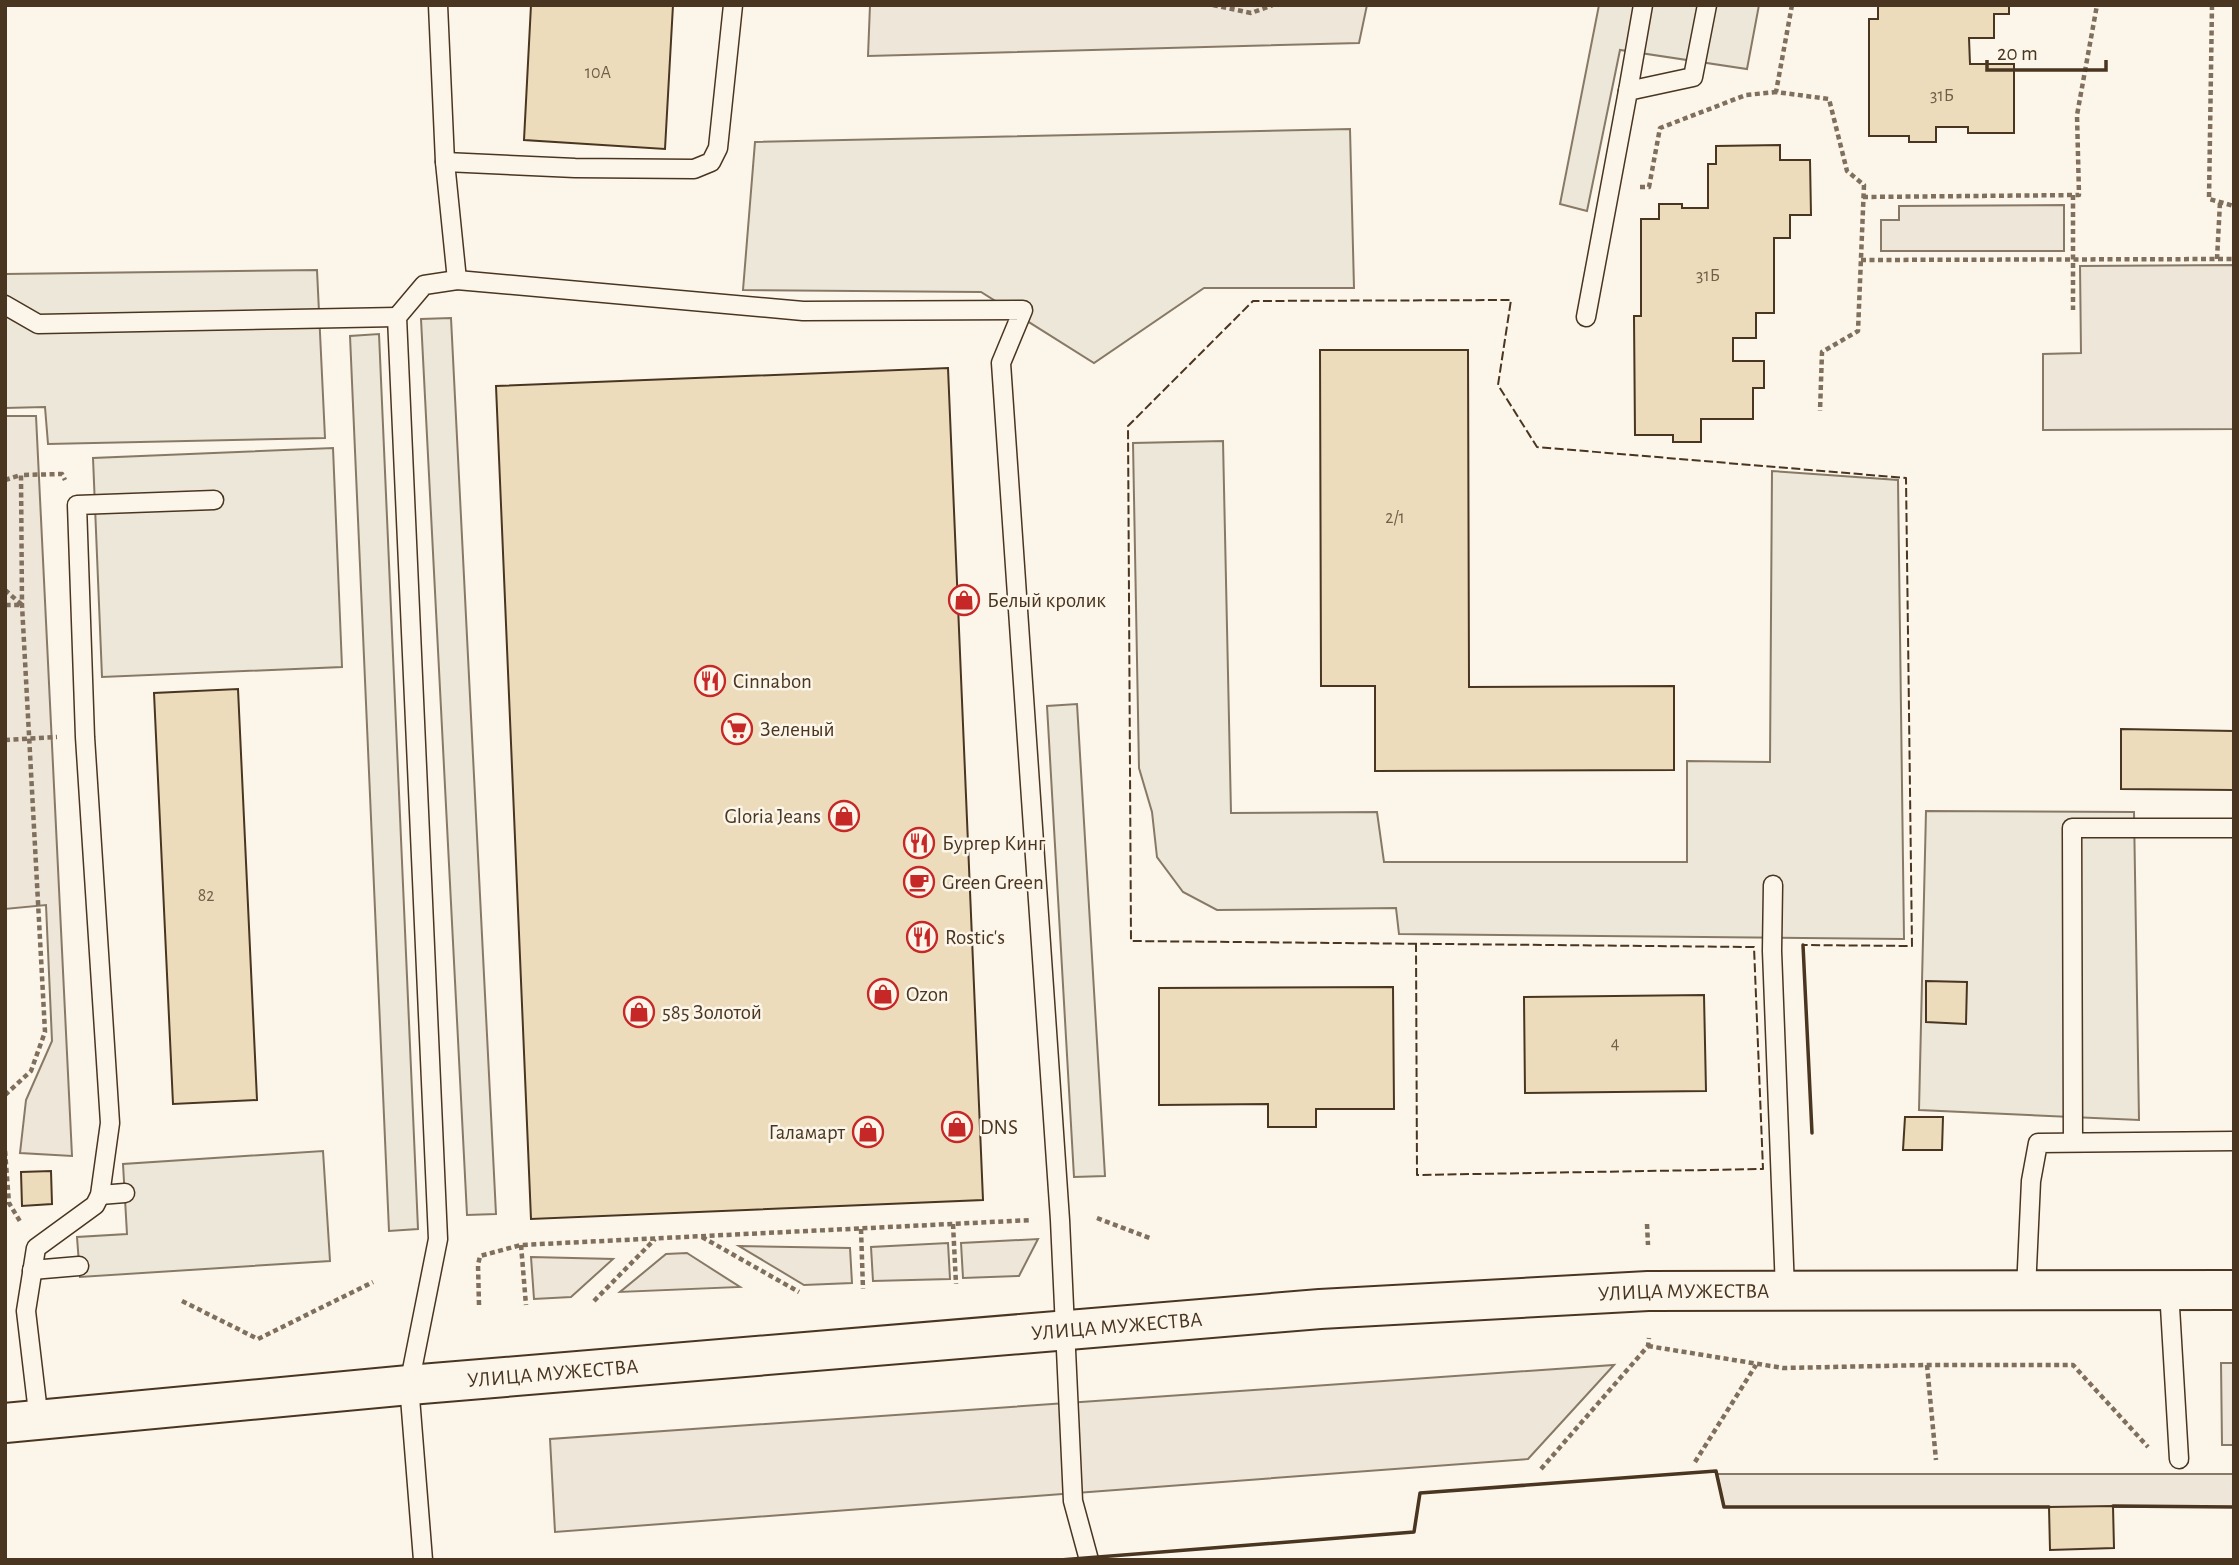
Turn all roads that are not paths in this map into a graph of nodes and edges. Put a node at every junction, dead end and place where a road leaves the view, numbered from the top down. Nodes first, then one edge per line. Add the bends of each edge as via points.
1 (438, 5) edge
2 (733, 5) edge
3 (1643, 5) edge
4 (1707, 5) edge
5 (1628, 91) junction
6 (445, 162) junction
7 (457, 280) junction
8 (5, 305) edge
9 (397, 317) junction
10 (1586, 317) dead end
11 (214, 500) dead end
12 (2234, 828) edge
13 (1773, 884) dead end
14 (2073, 1141) junction
15 (2234, 1141) edge
16 (125, 1193) dead end
17 (100, 1195) junction
18 (79, 1266) dead end
19 (32, 1270) junction
20 (1785, 1290) junction
21 (2026, 1290) junction
22 (2169, 1290) junction
23 (2234, 1290) edge
24 (1066, 1330) junction
25 (408, 1385) junction
26 (22, 1422) edge
27 (2179, 1459) dead end
28 (423, 1560) edge
29 (1089, 1560) edge

1 - 6 lane
2 - 6 lane via 718,148 711,162 694,169
3 - 5 lane
4 - 5 lane via 1693,77
5 - 10 lane
6 - 7 lane
7 - 9 lane via 424,285
7 - 24 lane via 803,311 1023,310 1000,363
8 - 9 lane via 38,324
9 - 25 lane via 438,1239
11 - 17 lane via 76,505 85,737 110,1123
12 - 14 lane via 2072,828
13 - 20 lane
14 - 15 lane
14 - 21 lane via 2038,1143 2031,1181
16 - 17 lane
17 - 19 lane via 95,1205 36,1248
18 - 19 lane
19 - 26 lane
20 - 21 main road, УЛИЦА МУЖЕСТВА
20 - 24 main road, УЛИЦА МУЖЕСТВА via 1648,1291 1361,1306
21 - 22 main road, УЛИЦА МУЖЕСТВА
22 - 23 main road, УЛИЦА МУЖЕСТВА
22 - 27 lane
24 - 25 main road, УЛИЦА МУЖЕСТВА
24 - 29 lane via 1073,1501
25 - 26 main road, УЛИЦА МУЖЕСТВА
25 - 28 lane

